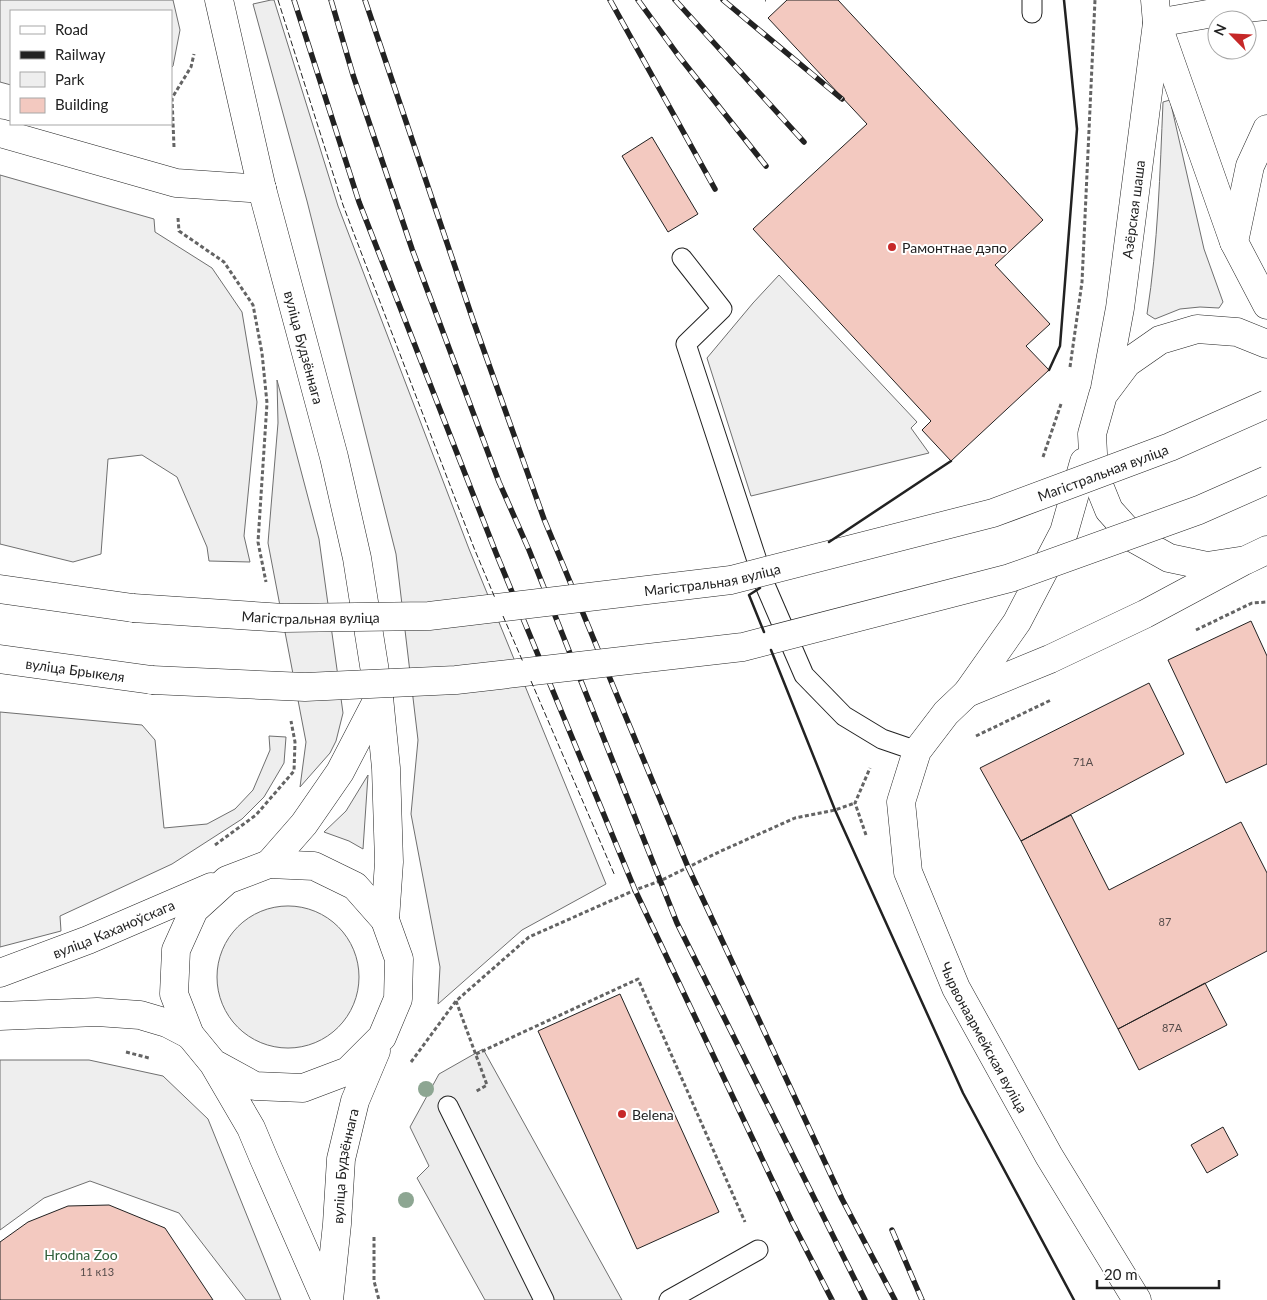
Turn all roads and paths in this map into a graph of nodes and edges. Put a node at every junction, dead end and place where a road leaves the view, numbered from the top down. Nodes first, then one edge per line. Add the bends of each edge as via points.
1 (219, 0) edge
2 (1267, 6) edge
3 (1156, 12) edge
4 (194, 49) dead end
5 (1267, 129) edge
6 (0, 133) edge
7 (176, 183) junction
8 (262, 189) junction
9 (1234, 242) junction
10 (682, 258) dead end
11 (1267, 305) edge
12 (1267, 344) edge
13 (1103, 394) junction
14 (1267, 404) edge
15 (1092, 434) junction
16 (1267, 480) edge
17 (1260, 554) edge
18 (0, 589) edge
19 (267, 590) dead end
20 (1267, 602) edge
21 (1190, 633) dead end
22 (0, 659) edge
23 (966, 693) junction
24 (379, 697) junction
25 (1056, 697) dead end
26 (290, 714) dead end
27 (968, 740) dead end
28 (917, 751) junction
29 (855, 803) dead end
30 (210, 849) dead end
31 (269, 864) junction
32 (226, 880) junction
33 (594, 908) dead end
34 (385, 920) junction
35 (0, 973) edge
36 (456, 1001) dead end
37 (0, 1016) edge
38 (190, 1035) junction
39 (382, 1037) junction
40 (118, 1050) dead end
41 (476, 1054) junction
42 (152, 1058) dead end
43 (213, 1063) junction
44 (448, 1106) joint
45 (758, 1250) joint
46 (327, 1300) edge
47 (544, 1300) edge
48 (669, 1300) edge
49 (1137, 1300) edge

1 - 8 main road, вуліца Будзённага
2 - 3 main road
3 - 9 main road
3 - 13 main road, Азёрская шаша via 1120,308
4 - 7 path via 191,67 172,98
5 - 9 main road via 1250,166
6 - 7 main road
7 - 8 main road
7 - 19 path via 179,232 224,262 253,305 267,403 258,542
8 - 24 main road, вуліца Будзённага via 345,503
9 - 11 main road
10 - 28 lane via 722,309 686,344 764,585 804,675 844,716 882,739
12 - 13 main road via 1237,332 1197,329 1160,340 1127,363
13 - 15 main road, Азёрская шаша
14 - 18 main road, Магістральная вуліца, bridge via 1170,447 993,514 731,580 430,616 284,618 133,608
15 - 17 main road via 1094,474 1109,510 1135,539 1168,558 1207,566
15 - 23 main road, Азёрская шаша via 1064,532 1017,622
16 - 22 main road, вуліца Брыкеля, bridge via 1199,510 1010,578 743,647 456,680 305,687 152,680
17 - 23 main road via 1050,659
20 - 21 path via 1252,603
23 - 28 main road, Чырвонаармейская вуліца
24 - 31 main road via 340,772 304,824
24 - 34 main road, вуліца Будзённага via 386,768 389,862
25 - 27 path
26 - 30 path via 295,742 294,771 256,815
28 - 49 main road, Чырвонаармейская вуліца via 901,802 908,872 956,988 1049,1156
29 - 33 path via 795,818
31 - 32 main road, вуліца Каханоўскага
31 - 34 main road via 314,866 355,886
32 - 35 main road, вуліца Каханоўскага via 88,940
32 - 38 main road via 194,910 176,950 174,994
34 - 39 main road, вуліца Будзённага via 399,959 398,999
36 - 41 path
37 - 38 main road via 97,1012 140,1014 168,1023
38 - 43 main road
39 - 43 main road via 348,1071 304,1088 255,1086
39 - 46 main road, вуліца Будзённага via 355,1101 341,1159
40 - 42 path
41 - 44 path via 487,1085
41 - 45 path via 638,979
43 - 46 main road, вуліца Будзённага via 251,1128
44 - 47 lane
45 - 48 lane

